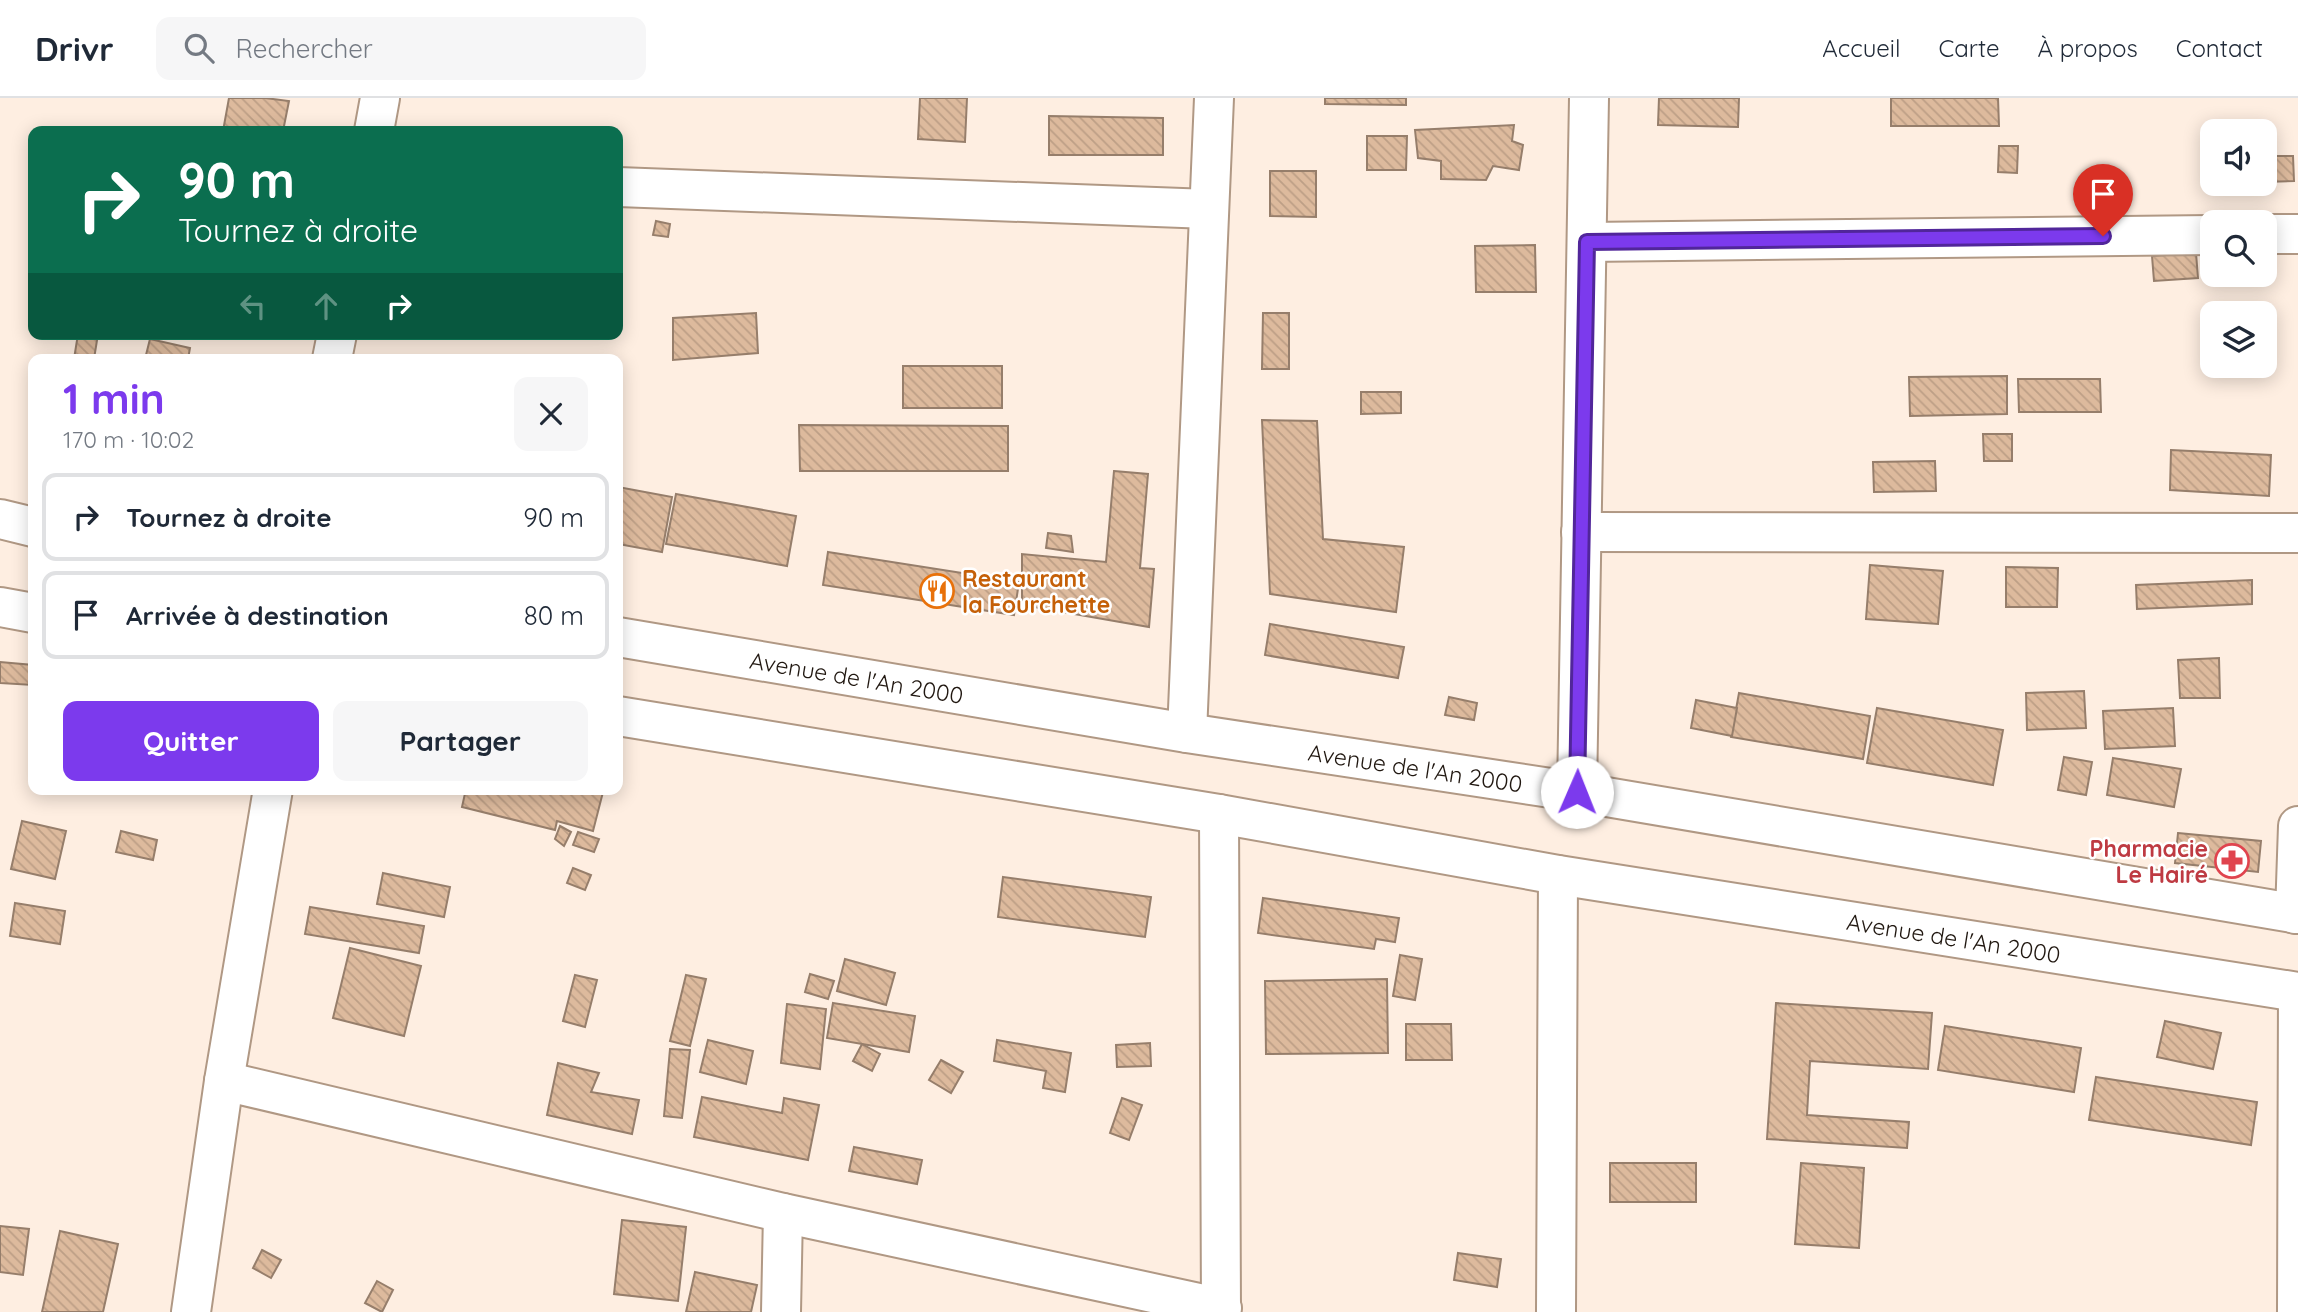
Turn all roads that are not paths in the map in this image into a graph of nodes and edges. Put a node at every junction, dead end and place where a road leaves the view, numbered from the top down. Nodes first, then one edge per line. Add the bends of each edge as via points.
1 (380, 98) edge
2 (1214, 98) edge
3 (1589, 98) edge
4 (375, 126) edge
5 (623, 187) edge
6 (1209, 209) junction
7 (2277, 234) edge
8 (2298, 234) edge
9 (2200, 235) edge
10 (1587, 242) junction
11 (0, 519) edge
12 (28, 526) edge
13 (1581, 532) junction
14 (2298, 533) edge
15 (0, 607) edge
16 (28, 612) edge
17 (623, 638) edge
18 (623, 717) edge
19 (1187, 733) junction
20 (1577, 792) junction
21 (272, 795) edge
22 (1219, 814) junction
23 (2298, 826) edge
24 (1558, 875) junction
25 (2296, 914) edge
26 (2298, 992) edge
27 (224, 1081) junction
28 (783, 1213) junction
29 (1222, 1310) edge
30 (196, 1311) edge
31 (781, 1312) edge
32 (1556, 1312) edge
33 (2297, 1312) edge

1 - 4 street
2 - 6 street
3 - 10 street
5 - 6 street
6 - 19 street
7 - 8 street
9 - 10 street
10 - 13 street
11 - 12 street
13 - 14 street
13 - 20 street
15 - 16 street
17 - 19 street, Avenue de l'An 2000
18 - 22 street, Avenue de l'An 2000
19 - 20 street, Avenue de l'An 2000
20 - 25 street, Avenue de l'An 2000
21 - 27 street
22 - 24 street, Avenue de l'An 2000
22 - 29 street
23 - 25 street
24 - 26 street, Avenue de l'An 2000
24 - 32 street
26 - 33 street
27 - 28 street
27 - 30 street
28 - 29 street
28 - 31 street

